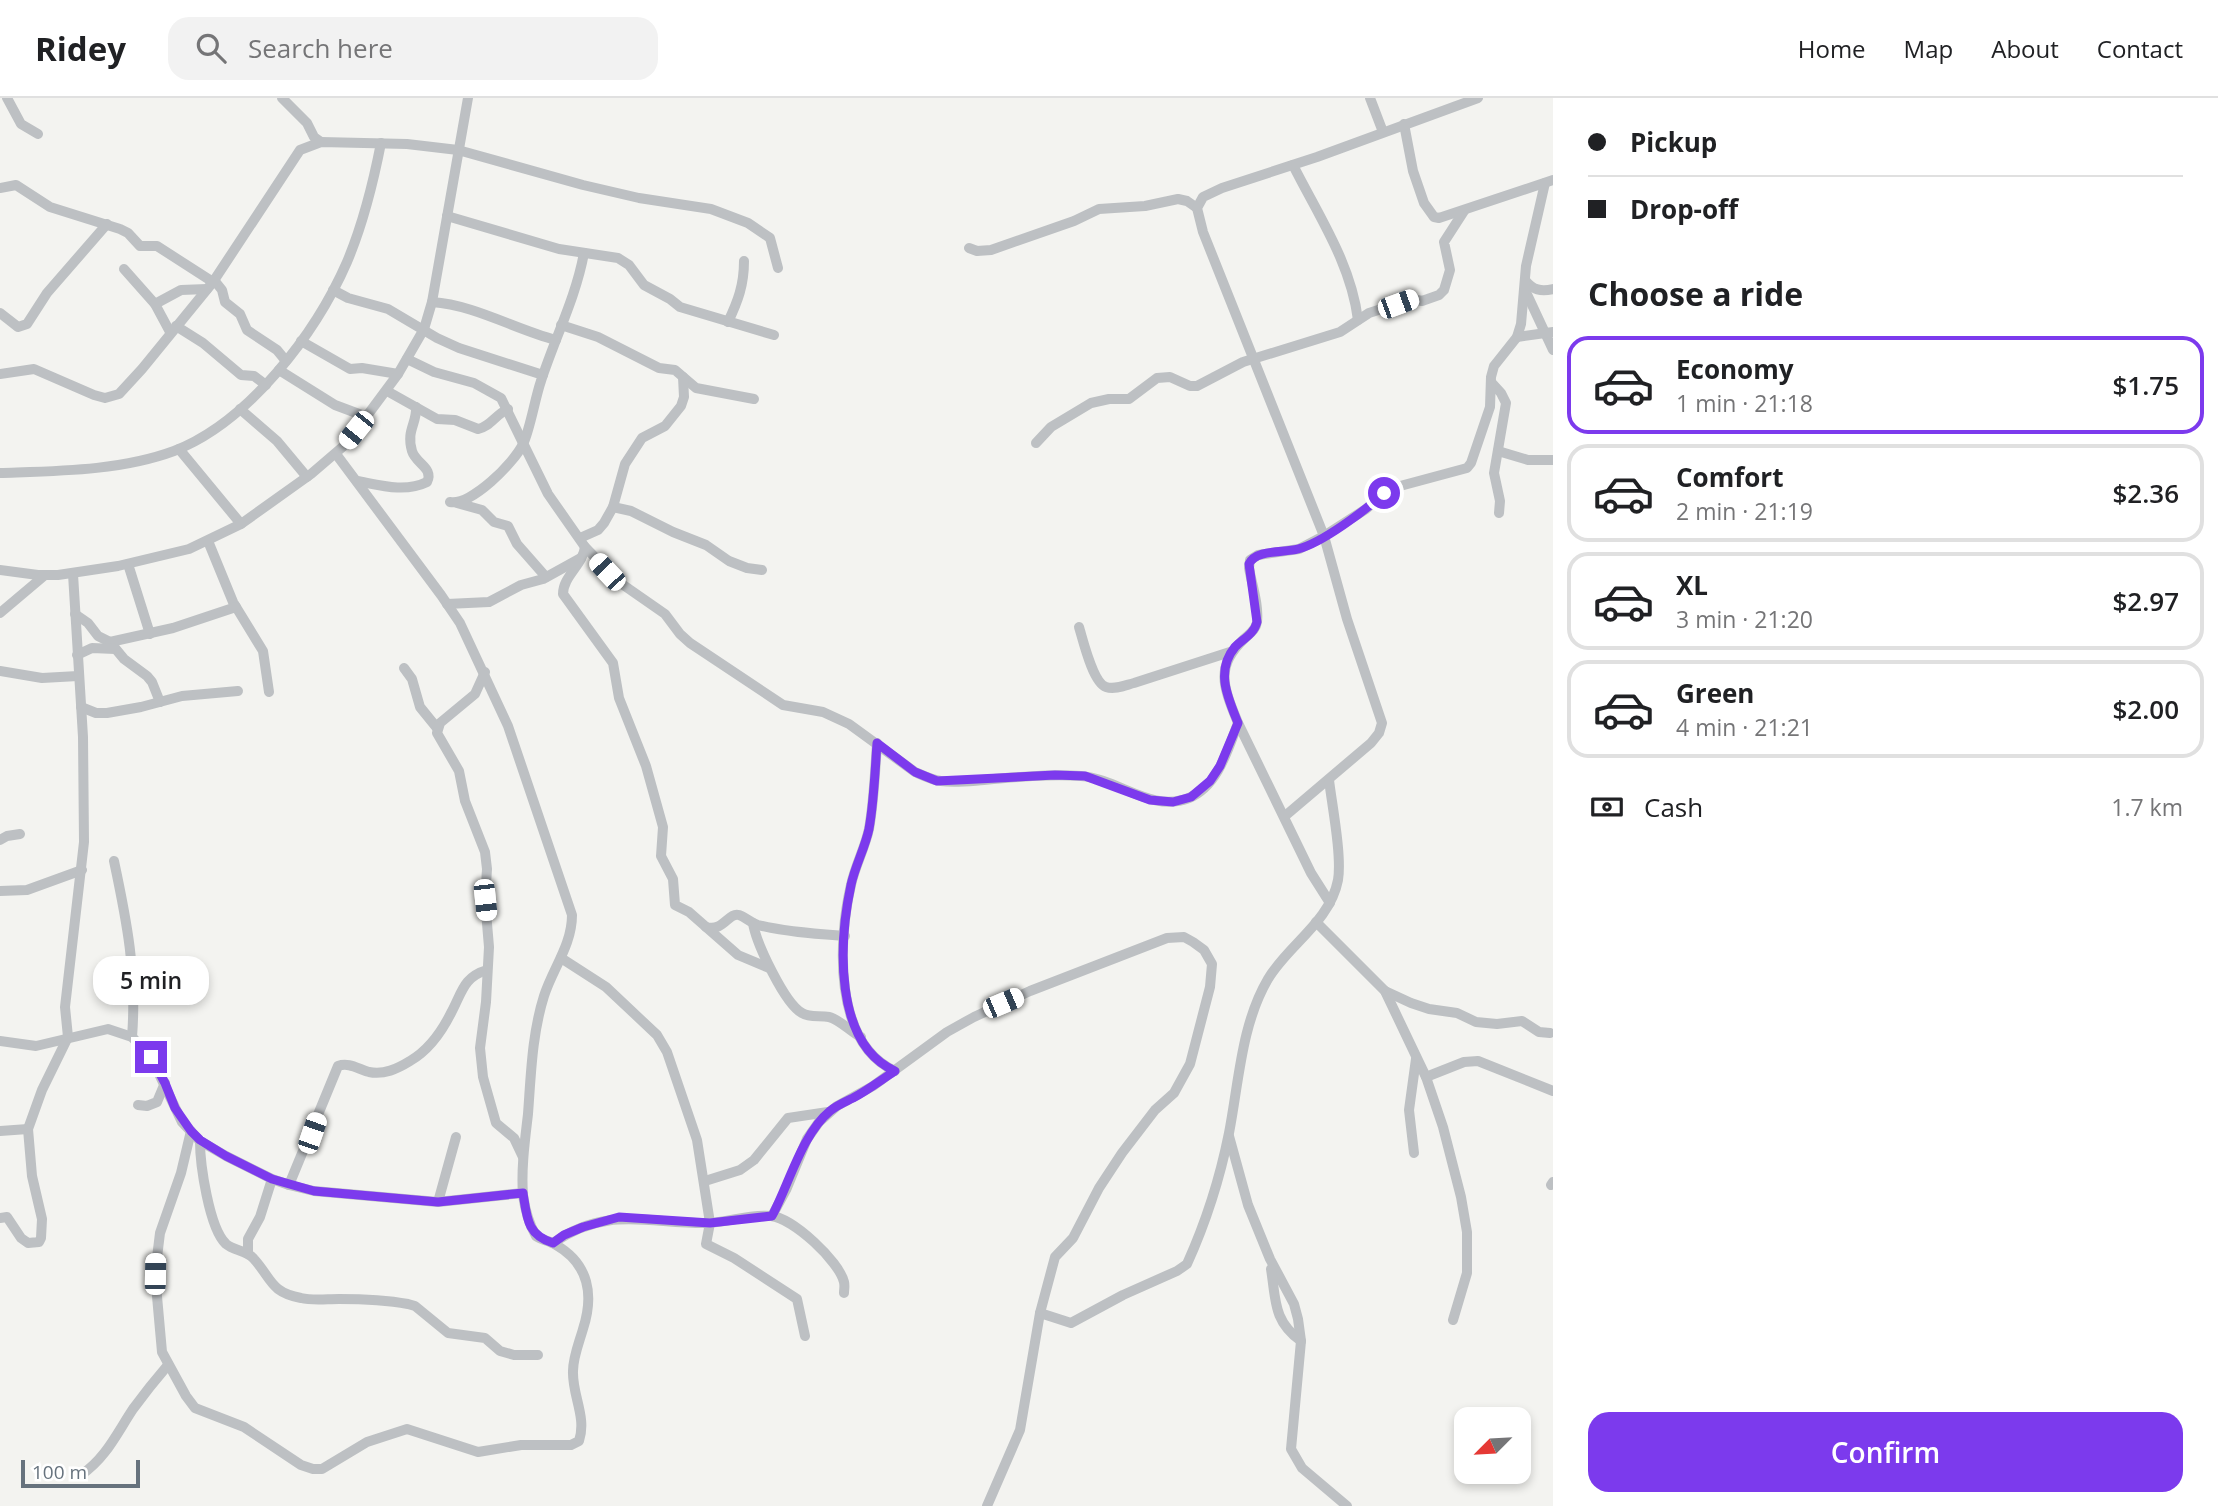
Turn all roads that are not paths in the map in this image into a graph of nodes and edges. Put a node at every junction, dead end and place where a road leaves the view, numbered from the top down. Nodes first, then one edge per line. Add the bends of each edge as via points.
1 (282, 98) edge
2 (468, 98) edge
3 (1370, 98) edge
4 (1478, 98) edge
5 (6, 105) edge
6 (1404, 124) junction
7 (1383, 132) junction
8 (38, 134) dead end
9 (321, 142) junction
10 (381, 144) junction
11 (458, 150) junction
12 (1293, 165) junction
13 (1549, 181) edge
14 (0, 188) edge
15 (1197, 208) junction
16 (1464, 211) junction
17 (447, 216) junction
18 (107, 224) junction
19 (970, 248) dead end
20 (584, 253) junction
21 (744, 261) dead end
22 (778, 268) dead end
23 (124, 269) dead end
24 (211, 284) junction
25 (1524, 284) junction
26 (1553, 289) edge
27 (333, 290) junction
28 (432, 302) junction
29 (155, 304) junction
30 (0, 313) edge
31 (1359, 320) junction
32 (728, 322) junction
33 (561, 325) junction
34 (173, 329) junction
35 (424, 329) junction
36 (1549, 333) edge
37 (774, 335) dead end
38 (1517, 337) junction
39 (556, 340) junction
40 (301, 341) junction
41 (1553, 350) edge
42 (407, 359) junction
43 (1252, 360) junction
44 (282, 365) junction
45 (0, 374) edge
46 (398, 374) junction
47 (543, 375) junction
48 (683, 377) junction
49 (1491, 382) junction
50 (266, 385) junction
51 (387, 391) junction
52 (754, 399) dead end
53 (416, 407) junction
54 (240, 409) junction
55 (508, 409) junction
56 (367, 417) junction
57 (1036, 443) dead end
58 (523, 444) junction
59 (178, 449) junction
60 (1498, 450) junction
61 (336, 454) junction
62 (1553, 460) edge
63 (0, 473) edge
64 (307, 477) junction
65 (357, 481) junction
66 (613, 507) junction
67 (1499, 513) dead end
68 (241, 524) junction
69 (1324, 536) junction
70 (208, 541) junction
71 (583, 547) junction
72 (128, 564) junction
73 (0, 570) edge
74 (762, 570) dead end
75 (73, 574) junction
76 (45, 575) junction
77 (544, 578) junction
78 (563, 587) junction
79 (447, 604) junction
80 (236, 607) junction
81 (0, 613) edge
82 (75, 614) junction
83 (1079, 627) dead end
84 (150, 634) junction
85 (113, 646) junction
86 (1233, 651) junction
87 (77, 655) junction
88 (404, 668) dead end
89 (0, 671) edge
90 (485, 672) junction
91 (78, 676) junction
92 (238, 691) dead end
93 (269, 692) dead end
94 (160, 702) junction
95 (81, 707) junction
96 (1238, 723) junction
97 (437, 728) junction
98 (877, 743) junction
99 (1329, 779) junction
100 (1285, 816) junction
101 (20, 834) dead end
102 (0, 840) edge
103 (114, 861) dead end
104 (82, 870) junction
105 (0, 891) edge
106 (1330, 903) junction
107 (1316, 922) junction
108 (753, 923) junction
109 (706, 927) junction
110 (845, 936) junction
111 (561, 958) junction
112 (769, 968) junction
113 (487, 970) junction
114 (1385, 991) junction
115 (1550, 1033) dead end
116 (68, 1037) junction
117 (132, 1037) junction
118 (861, 1037) junction
119 (0, 1041) edge
120 (1416, 1056) junction
121 (895, 1071) junction
122 (1426, 1077) junction
123 (165, 1083) junction
124 (1553, 1091) edge
125 (138, 1105) dead end
126 (828, 1112) junction
127 (28, 1129) junction
128 (0, 1131) edge
129 (191, 1131) junction
130 (1229, 1134) junction
131 (456, 1137) dead end
132 (200, 1140) junction
133 (1414, 1153) dead end
134 (524, 1158) junction
135 (272, 1179) junction
136 (705, 1181) junction
137 (289, 1185) junction
138 (523, 1193) junction
139 (438, 1202) junction
140 (772, 1216) junction
141 (0, 1218) edge
142 (710, 1223) junction
143 (553, 1243) junction
144 (248, 1254) junction
145 (1270, 1259) junction
146 (844, 1293) dead end
147 (1040, 1313) junction
148 (1453, 1320) dead end
149 (805, 1336) dead end
150 (1301, 1341) junction
151 (538, 1355) dead end
152 (168, 1365) junction
153 (81, 1475) dead end
154 (986, 1506) edge
155 (1348, 1506) edge

1 - 9 street
2 - 11 street
3 - 7 street
4 - 6 street
5 - 8 street via 21,124
6 - 7 street
6 - 16 street via 1413,171 1430,215 1439,218
7 - 12 street
9 - 10 street
9 - 24 street via 300,150
10 - 11 street
10 - 27 street via 360,229
11 - 17 street
11 - 22 street via 583,185 711,209 763,233 773,243
12 - 15 street via 1210,193
12 - 31 street via 1338,251
13 - 16 street
13 - 25 street
14 - 18 street via 16,185 50,207
15 - 19 street via 1178,199 1099,209 991,250
15 - 43 street
16 - 31 street via 1444,242 1450,270 1444,290 1427,300 1412,299
17 - 20 street
17 - 28 street
18 - 24 street via 128,233 140,246 154,245 171,254
18 - 30 street via 47,293 27,324 18,327
20 - 32 street via 618,258 643,285 680,307
20 - 33 street
21 - 32 street via 744,281
23 - 29 street
24 - 29 street via 181,290
24 - 34 street
24 - 44 street via 222,290 225,302 240,314 247,330 276,350
25 - 26 street via 1540,291
25 - 36 street
25 - 38 street
27 - 35 street via 388,309
27 - 40 street
28 - 35 street
28 - 39 street via 471,309
29 - 34 street
31 - 43 street via 1340,332
32 - 37 street
33 - 39 street
33 - 48 street via 598,337 659,368 671,368
34 - 45 street via 124,389 112,397 81,391 34,369
34 - 50 street via 203,343 241,375 254,376
35 - 42 street
35 - 47 street via 459,348
36 - 38 street
36 - 41 street
38 - 49 street via 1494,366
39 - 47 street
40 - 44 street
40 - 46 street via 350,369
42 - 46 street
42 - 55 street via 474,383 501,398
43 - 57 street via 1197,386 1164,376 1129,398 1091,403
43 - 69 street
44 - 50 street
44 - 56 street via 335,405
46 - 51 street
47 - 58 street
48 - 52 street via 696,388
48 - 66 street via 681,405 666,426 642,439 625,464
49 - 60 street via 1506,403
49 - 69 street via 1488,416 1466,468 1389,489
50 - 54 street
51 - 53 street
51 - 56 street
53 - 55 street via 438,419 455,419 478,429
53 - 65 street via 411,444 415,458 428,471 427,482 396,487
54 - 59 street
54 - 64 street via 277,441
55 - 58 street
56 - 61 street
58 - 71 street via 556,508
58 - 77 street via 487,486 454,503 482,510 494,522 508,526
59 - 63 street via 99,467
59 - 68 street
60 - 62 street via 1531,460
60 - 67 street via 1494,473
61 - 64 street
61 - 65 street
64 - 68 street
65 - 79 street
66 - 71 street
66 - 74 street via 631,510 706,545 729,561
68 - 70 street
69 - 86 street via 1300,549 1250,560 1257,622
69 - 99 street via 1382,723 1371,743
70 - 72 street
70 - 80 street
71 - 77 street
71 - 78 street
71 - 98 street via 619,582 665,614 690,643 739,677 783,705 832,715
72 - 75 street
72 - 84 street
73 - 76 street
75 - 76 street
75 - 82 street
76 - 81 street
77 - 78 street
77 - 79 street via 489,602
78 - 109 street via 565,599 613,663 620,698 663,827 661,856 673,878 675,905
79 - 90 street
80 - 84 street
80 - 93 street via 263,651
82 - 85 street
82 - 87 street
83 - 86 street via 1091,665 1105,687 1134,683
84 - 85 street
85 - 87 street
85 - 94 street via 147,676
86 - 96 street via 1224,680
87 - 91 street
88 - 97 street via 412,678 420,707
89 - 91 street via 42,678
90 - 97 street via 475,694
90 - 111 street via 518,751 568,902 572,927
91 - 95 street
92 - 94 street
94 - 95 street via 107,713
95 - 104 street
96 - 98 street via 1210,781 1191,797 1173,802 1150,800 1085,776 937,781 915,772
96 - 100 street
97 - 113 street via 456,762 485,852
98 - 110 street via 868,831 851,884
99 - 100 street
99 - 106 street via 1338,865
100 - 106 street
101 - 102 street
103 - 117 street via 134,979
104 - 105 street via 27,890
104 - 116 street via 65,1007
106 - 107 street
107 - 114 street
107 - 130 street via 1261,994 1246,1034
108 - 109 street via 735,914 720,928
108 - 110 street
108 - 112 street
109 - 112 street via 738,955
110 - 118 street via 843,985
111 - 134 street via 538,1022
111 - 136 street via 606,986 663,1043 694,1130
112 - 118 street via 799,1012 832,1017
113 - 134 street via 480,1048 483,1076 496,1123 514,1138
113 - 137 street via 463,985 437,1038 410,1061 386,1072 338,1066
114 - 115 street via 1476,1022 1522,1021
114 - 120 street
116 - 117 street via 108,1028
116 - 119 street via 36,1045
116 - 127 street
117 - 123 street via 151,1057
118 - 121 street via 872,1056
120 - 122 street
120 - 133 street via 1409,1110
121 - 126 street
121 - 147 street via 947,1032 1030,991 1167,938 1184,937 1204,950 1212,964 1210,987 1190,1065 1174,1093 1122,1153 1073,1238 1055,1257
122 - 124 street via 1478,1061
122 - 148 street via 1449,1146 1467,1232 1467,1273
123 - 125 street via 157,1102
123 - 129 street
126 - 136 street via 788,1118 754,1160 740,1170
126 - 140 street via 807,1139
127 - 128 street
127 - 141 street via 42,1219 39,1242 28,1243 7,1217
129 - 132 street
129 - 152 street via 155,1258 159,1337
130 - 145 street via 1242,1188
130 - 147 street via 1216,1193 1187,1264 1071,1323
131 - 139 street
132 - 135 street
132 - 144 street via 204,1186 219,1233 226,1244
134 - 138 street
135 - 137 street
135 - 144 street via 260,1217 249,1234
136 - 142 street
137 - 139 street
138 - 139 street
138 - 143 street via 532,1230
140 - 142 street
140 - 146 street via 783,1219 827,1255 844,1282
142 - 143 street via 619,1217 583,1227
142 - 149 street via 707,1245 797,1299
143 - 152 street via 581,1268 589,1297 573,1374 583,1431 571,1445 521,1445 478,1452 407,1429 367,1442 322,1469 313,1469 244,1427 195,1408
144 - 151 street via 270,1283 290,1295 408,1304 448,1333 485,1338 500,1352
145 - 150 street via 1294,1304
145 - 150 street via 1280,1321
147 - 154 street via 1020,1430
150 - 155 street via 1291,1449 1302,1468
152 - 153 street via 114,1442

